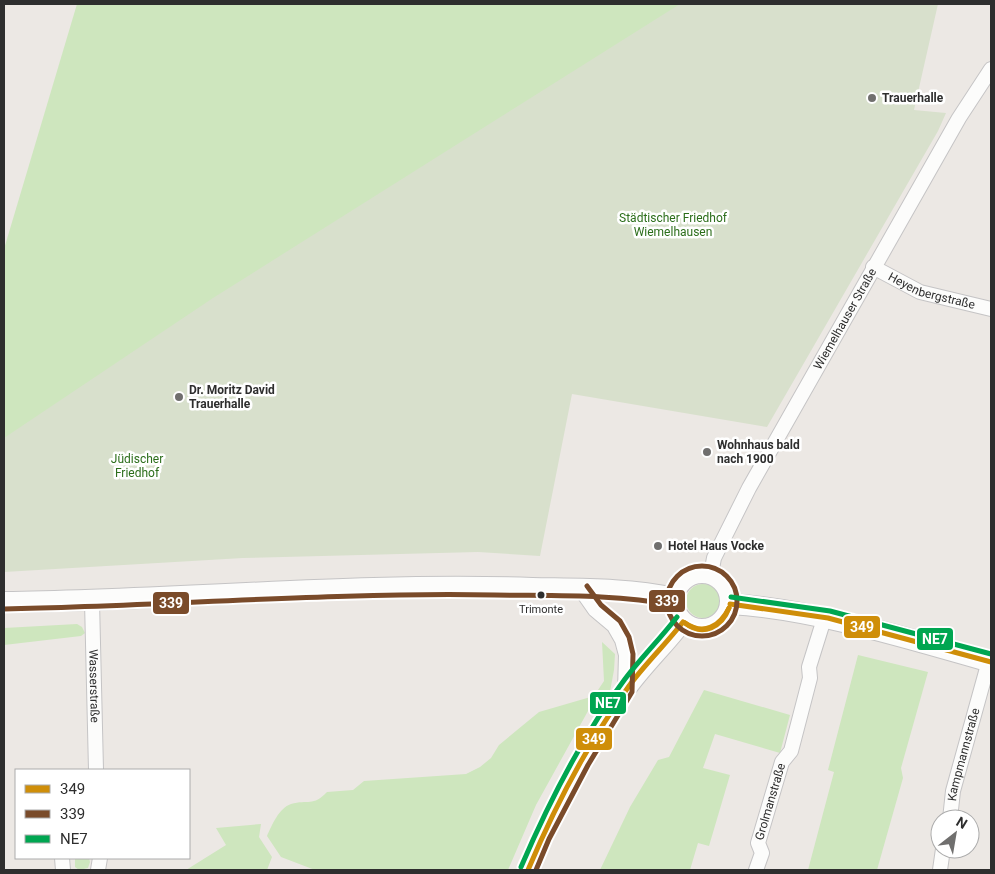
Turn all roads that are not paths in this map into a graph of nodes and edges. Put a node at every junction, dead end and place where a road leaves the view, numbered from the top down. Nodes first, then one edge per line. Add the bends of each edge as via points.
1 (991, 69) edge
2 (873, 267) junction
3 (991, 309) edge
4 (711, 574) junction
5 (580, 590) junction
6 (674, 598) junction
7 (92, 601) junction
8 (4, 602) edge
9 (730, 604) junction
10 (824, 619) junction
11 (683, 622) junction
12 (990, 661) edge
13 (625, 692) junction
14 (96, 769) edge
15 (951, 809) edge
16 (528, 870) edge
17 (756, 870) edge

1 - 2 street, Wiemelhauser Straße
2 - 3 street, Heyenbergstraße via 920,292
2 - 4 street, Wiemelhauser Straße via 729,525 714,558
4 - 6 main road via 692,575 677,588
4 - 9 main road via 726,586
5 - 6 main road via 648,592
5 - 7 main road via 422,587
5 - 13 street via 595,610 614,626 622,640 626,655
6 - 11 main road via 674,607
7 - 8 main road
7 - 14 street, Wasserstraße
9 - 10 main road
9 - 11 main road via 724,618 712,628 692,628
10 - 12 main road
10 - 17 street, Grolmanstraße via 809,666 810,678 791,751 782,762 758,843 762,853
11 - 13 street
12 - 15 street, Kampmannstraße via 953,791
13 - 16 street via 581,761

